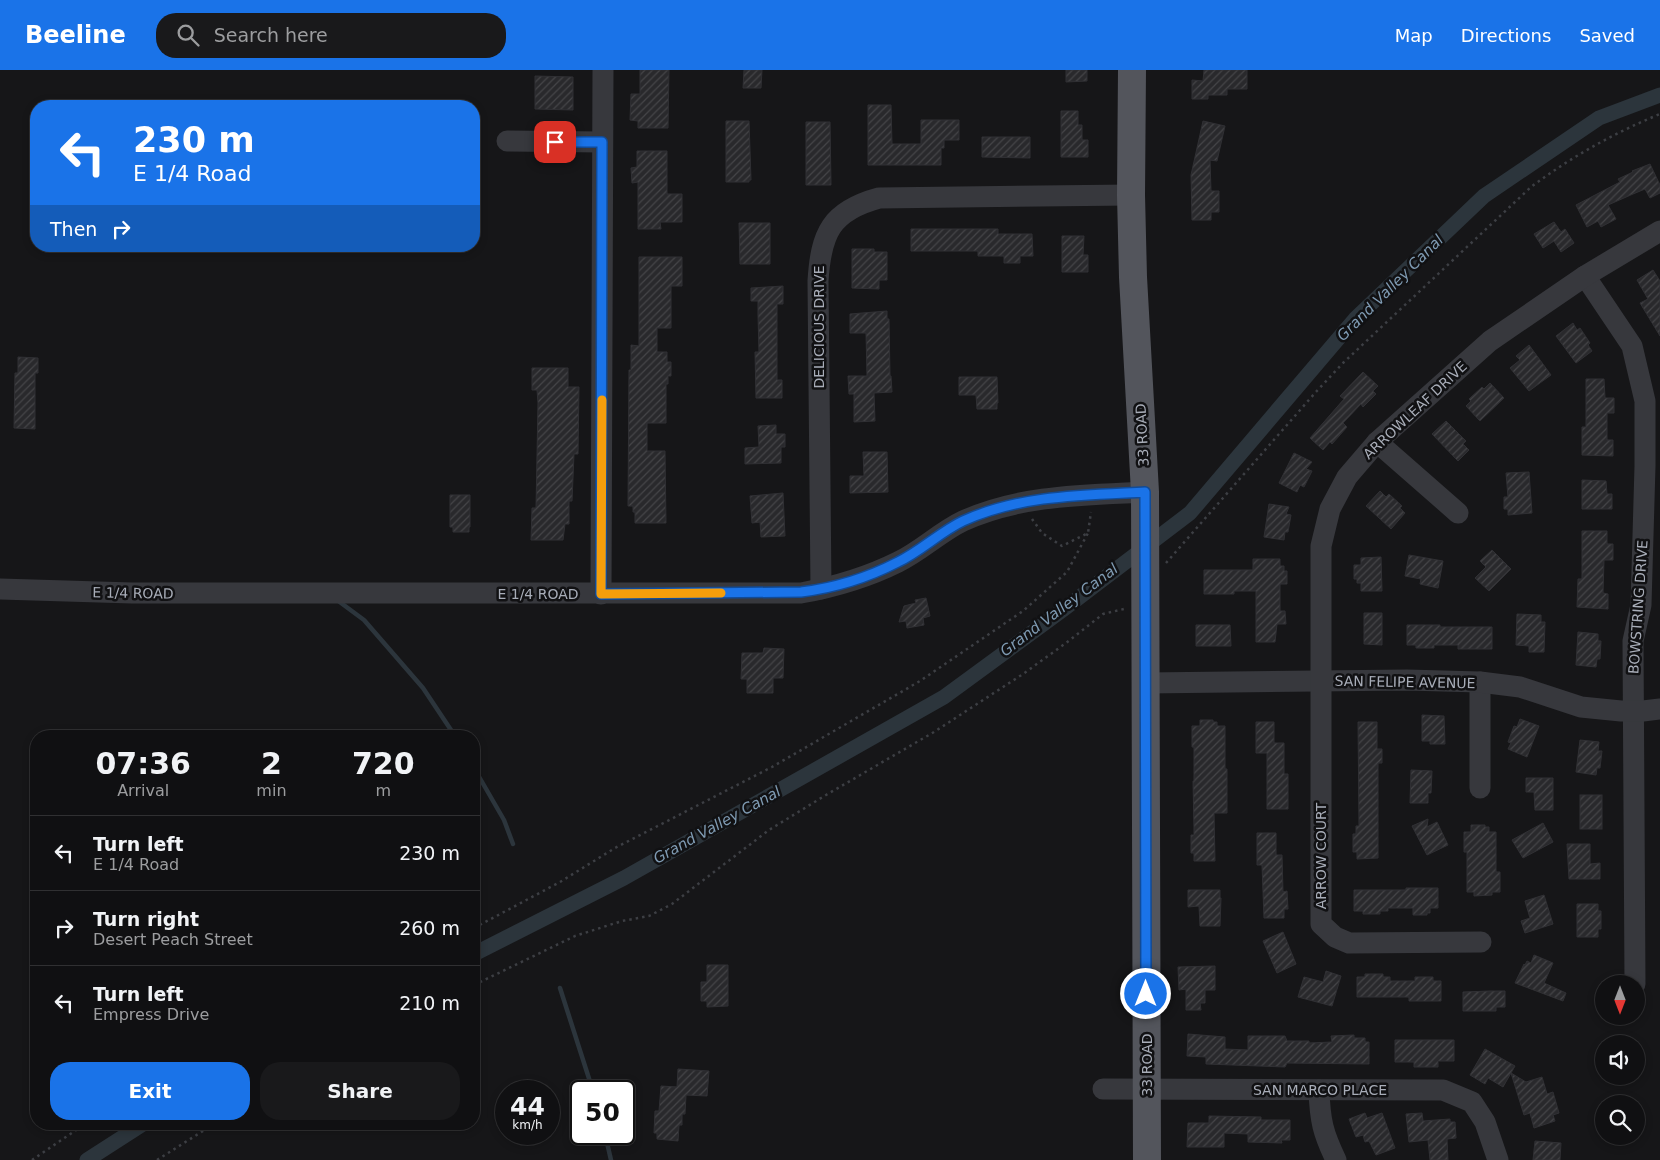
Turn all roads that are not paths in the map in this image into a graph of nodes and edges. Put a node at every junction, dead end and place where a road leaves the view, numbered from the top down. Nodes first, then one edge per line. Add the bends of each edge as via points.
1 (603, 70) edge
2 (1132, 70) edge
3 (507, 142) dead end
4 (602, 142) junction
5 (1131, 195) junction
6 (1660, 231) edge
7 (1585, 276) junction
8 (1377, 442) junction
9 (1145, 505) junction
10 (1458, 513) dead end
11 (0, 589) edge
12 (821, 589) junction
13 (601, 594) junction
14 (1321, 681) junction
15 (1480, 682) junction
16 (1146, 683) junction
17 (1660, 709) edge
18 (1633, 711) junction
19 (1480, 788) dead end
20 (1481, 942) dead end
21 (1635, 975) edge
22 (1102, 1089) dead end
23 (1146, 1090) junction
24 (1319, 1090) junction
25 (1147, 1160) edge
26 (1336, 1160) edge
27 (1498, 1160) edge

1 - 4 street
2 - 5 main road, 33 ROAD
3 - 4 street
4 - 13 street
5 - 9 main road, 33 ROAD
5 - 12 street, DELICIOUS DRIVE via 879,198 852,207 840,215 823,244 818,281
6 - 7 street, ARROWLEAF DRIVE
7 - 8 street, ARROWLEAF DRIVE via 1490,341
7 - 18 street, BOWSTRING DRIVE via 1632,346 1645,400 1641,605 1633,642
8 - 10 street
8 - 14 street, ARROWLEAF DRIVE via 1347,477 1330,509 1321,546
9 - 12 street, E 1/4 ROAD via 1094,495 1003,506 961,522 899,562
9 - 16 main road, 33 ROAD
11 - 13 street, E 1/4 ROAD via 132,593
12 - 13 street, E 1/4 ROAD via 801,592
14 - 15 street, SAN FELIPE AVENUE
14 - 16 street, SAN FELIPE AVENUE
14 - 20 street, ARROW COURT via 1321,924 1335,937 1349,943
15 - 18 street, SAN FELIPE AVENUE via 1520,687 1581,707
15 - 19 street
16 - 23 main road, 33 ROAD
17 - 18 street, SAN FELIPE AVENUE
18 - 21 street, BOWSTRING DRIVE
22 - 23 street, SAN MARCO PLACE
23 - 24 street, SAN MARCO PLACE
23 - 25 main road, 33 ROAD
24 - 26 street via 1324,1136
24 - 27 street, SAN MARCO PLACE via 1444,1090 1472,1102 1485,1122

